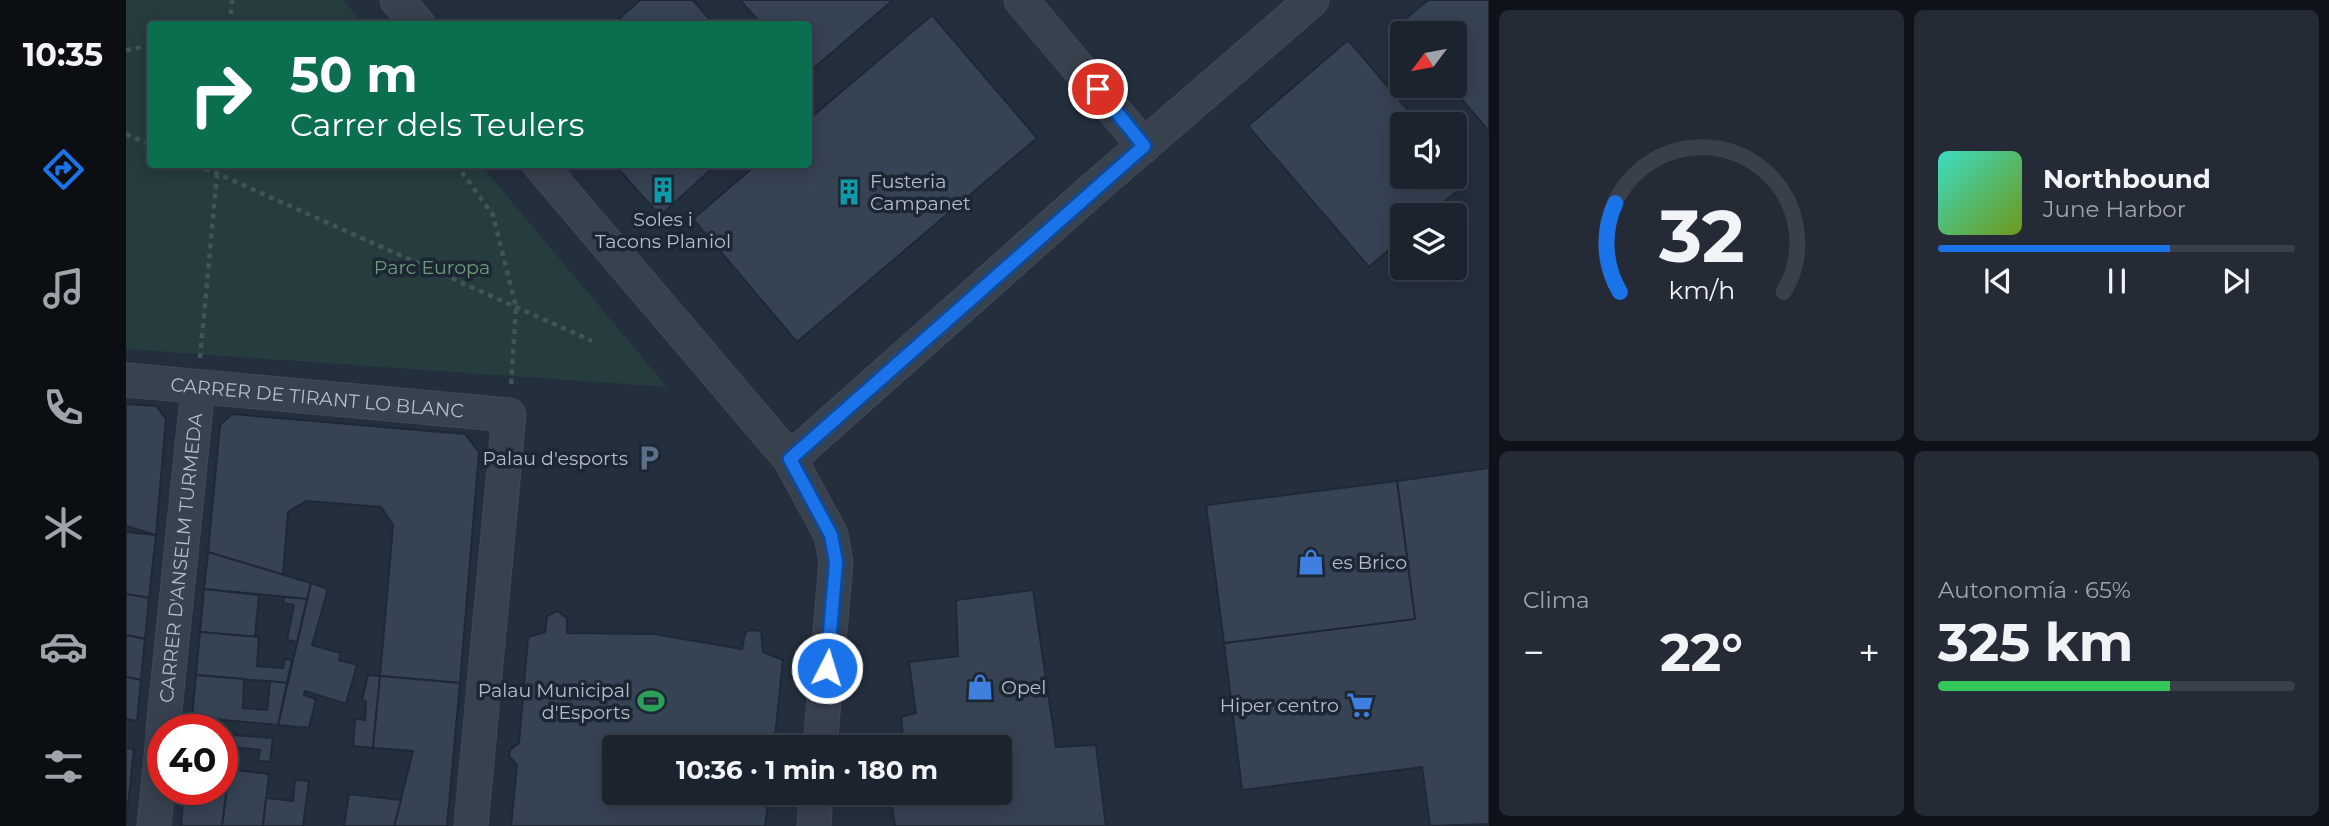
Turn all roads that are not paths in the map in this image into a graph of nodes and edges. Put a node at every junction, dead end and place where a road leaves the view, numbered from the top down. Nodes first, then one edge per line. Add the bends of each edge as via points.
1 (397, 0) edge
2 (1021, 0) edge
3 (1312, 0) edge
4 (415, 21) edge
5 (1144, 146) junction
6 (542, 168) edge
7 (126, 380) edge
8 (198, 387) junction
9 (790, 459) junction
10 (165, 714) edge
11 (821, 735) edge
12 (156, 805) edge
13 (815, 805) edge
14 (154, 826) edge
15 (471, 826) edge
16 (814, 826) edge

1 - 4 street
2 - 5 street
3 - 5 street
5 - 9 street
6 - 9 street
7 - 8 street, CARRER DE TIRANT LO BLANC
8 - 10 street, CARRER D'ANSELM TURMEDA
8 - 15 street, CARRER DE TIRANT LO BLANC via 509,415
9 - 11 street via 831,535 836,562
12 - 14 street
13 - 16 street

